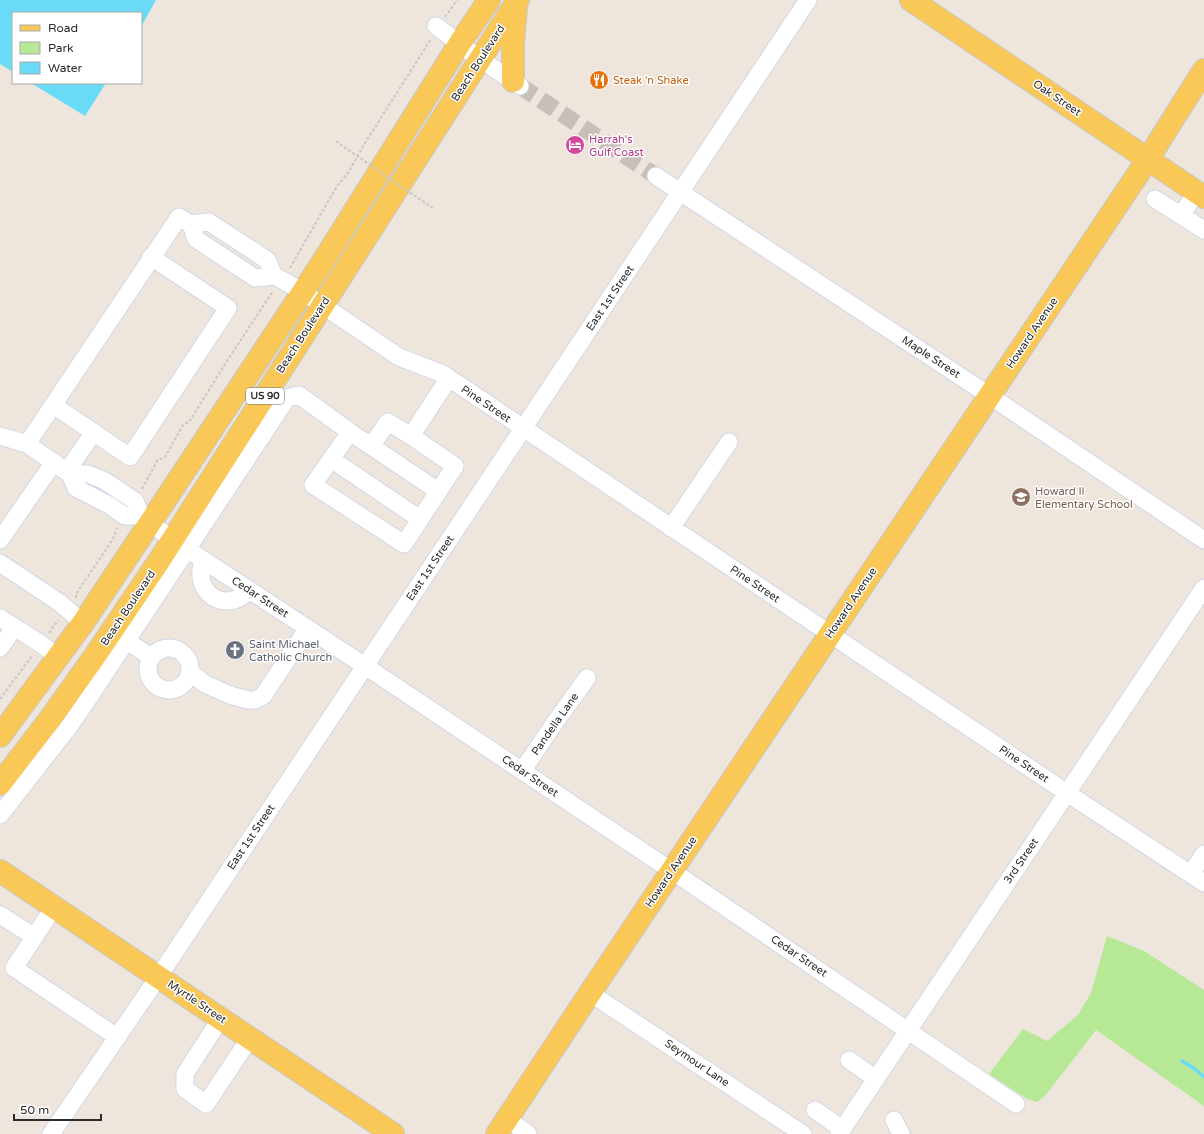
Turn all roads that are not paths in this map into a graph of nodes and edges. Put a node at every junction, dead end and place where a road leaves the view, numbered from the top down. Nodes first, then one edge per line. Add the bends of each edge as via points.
1 (489, 0) edge
2 (911, 0) edge
3 (517, 1) edge
4 (802, 2) edge
5 (439, 26) road end
6 (460, 43) junction
7 (480, 59) junction
8 (1204, 70) edge
9 (516, 84) joint
10 (1148, 159) junction
11 (656, 176) tunnel mouth
12 (681, 192) junction
13 (1200, 194) edge
14 (1155, 199) dead end
15 (1181, 215) junction
16 (1204, 230) edge
17 (152, 257) junction
18 (303, 292) junction
19 (322, 305) junction
20 (449, 378) junction
21 (990, 396) junction
22 (53, 405) junction
23 (523, 429) junction
24 (94, 432) junction
25 (350, 432) junction
26 (0, 436) edge
27 (411, 436) junction
28 (729, 442) dead end
29 (27, 444) junction
30 (371, 446) junction
31 (331, 459) junction
32 (64, 469) junction
33 (438, 491) junction
34 (420, 519) junction
35 (145, 520) junction
36 (671, 528) junction
37 (0, 540) edge
38 (1204, 540) edge
39 (181, 545) junction
40 (204, 560) junction
41 (0, 563) edge
42 (1204, 588) edge
43 (249, 590) junction
44 (7, 623) edge
45 (83, 623) junction
46 (308, 628) junction
47 (830, 634) junction
48 (127, 641) junction
49 (0, 648) edge
50 (58, 657) junction
51 (151, 657) junction
52 (365, 666) junction
53 (190, 672) junction
54 (587, 678) dead end
55 (0, 736) edge
56 (522, 770) junction
57 (0, 784) edge
58 (1067, 793) junction
59 (0, 815) edge
60 (1204, 854) edge
61 (0, 871) edge
62 (672, 871) junction
63 (1197, 878) edge
64 (54, 907) junction
65 (0, 915) edge
66 (35, 937) junction
67 (159, 976) junction
68 (590, 993) junction
69 (221, 1018) junction
70 (909, 1030) junction
71 (117, 1037) junction
72 (250, 1038) junction
73 (849, 1060) dead end
74 (876, 1079) junction
75 (1016, 1104) dead end
76 (815, 1110) dead end
77 (502, 1126) edge
78 (841, 1132) edge
79 (51, 1134) edge
80 (393, 1134) edge
81 (528, 1134) edge
82 (803, 1134) edge

1 - 6 main road, US 90
2 - 10 main road, Oak Street
3 - 7 main road, Beach Boulevard / US 90
3 - 9 main road via 513,43
4 - 12 street, East 1st Street
5 - 6 street
6 - 7 street
6 - 18 main road, US 90
7 - 9 street
7 - 19 main road, Beach Boulevard / US 90
8 - 10 main road, Howard Avenue
10 - 13 main road, Oak Street
10 - 21 main road, Howard Avenue
11 - 12 street, Maple Street
12 - 21 street, Maple Street
12 - 23 street, East 1st Street
13 - 15 street
14 - 15 street
15 - 16 street
17 - 18 street, Pine Street via 179,217 191,224 209,222 266,260 274,276
17 - 22 street
17 - 24 street via 228,308 130,457
18 - 19 street, Pine Street
18 - 35 main road, US 90
19 - 20 street, Pine Street via 399,357
19 - 39 main road, Beach Boulevard / US 90
20 - 23 street, Pine Street
20 - 27 street
21 - 38 street, Maple Street
21 - 47 main road, Howard Avenue
22 - 24 street
22 - 29 street
23 - 36 street, Pine Street
23 - 52 street, East 1st Street
24 - 32 street
25 - 30 street
25 - 31 street
25 - 39 street via 299,395 287,398
26 - 29 street
27 - 30 street via 388,422
27 - 33 street via 455,466
28 - 36 street
29 - 32 street
30 - 33 street
31 - 34 street
31 - 34 street via 313,485 404,544
32 - 35 street via 76,488 125,516
32 - 37 street
33 - 34 street
35 - 39 street, Cedar Street
35 - 45 main road, US 90
36 - 47 street, Pine Street
39 - 40 street, Cedar Street
39 - 48 street
39 - 57 main road, Beach Boulevard / US 90
40 - 43 street, Cedar Street
40 - 43 street via 201,567 201,582 204,589 215,599 234,601
41 - 45 street via 60,603
42 - 58 street, 3rd Street
43 - 46 street, Cedar Street
44 - 49 street
44 - 50 street
45 - 50 main road, US 90
46 - 52 street, Cedar Street
46 - 53 street via 263,696 255,700 217,690 204,684
47 - 58 street, Pine Street
47 - 62 main road, Howard Avenue
48 - 51 street
48 - 59 street via 70,724
50 - 55 main road, US 90
51 - 53 street via 161,649 180,650 188,660
51 - 53 street via 149,675 162,689 178,688 186,682
52 - 56 street, Cedar Street
52 - 67 street, East 1st Street
54 - 56 street, Pandella Lane
56 - 62 street, Cedar Street
58 - 63 street, Pine Street
58 - 70 street, 3rd Street
60 - 63 street
61 - 64 main road, Myrtle Street
62 - 68 main road, Howard Avenue
62 - 70 street, Cedar Street
64 - 66 street
64 - 67 main road, Myrtle Street
65 - 66 street
66 - 71 street via 14,968
67 - 69 main road, Myrtle Street
67 - 71 street, East 1st Street
68 - 77 main road, Howard Avenue
68 - 82 street, Seymour Lane
69 - 72 main road, Myrtle Street
69 - 72 street via 185,1074 185,1089 206,1104
70 - 74 street, 3rd Street
70 - 75 street, Cedar Street
71 - 79 street, East 1st Street
72 - 80 main road, Myrtle Street
73 - 74 street
74 - 78 street, 3rd Street
76 - 78 street
77 - 81 street

